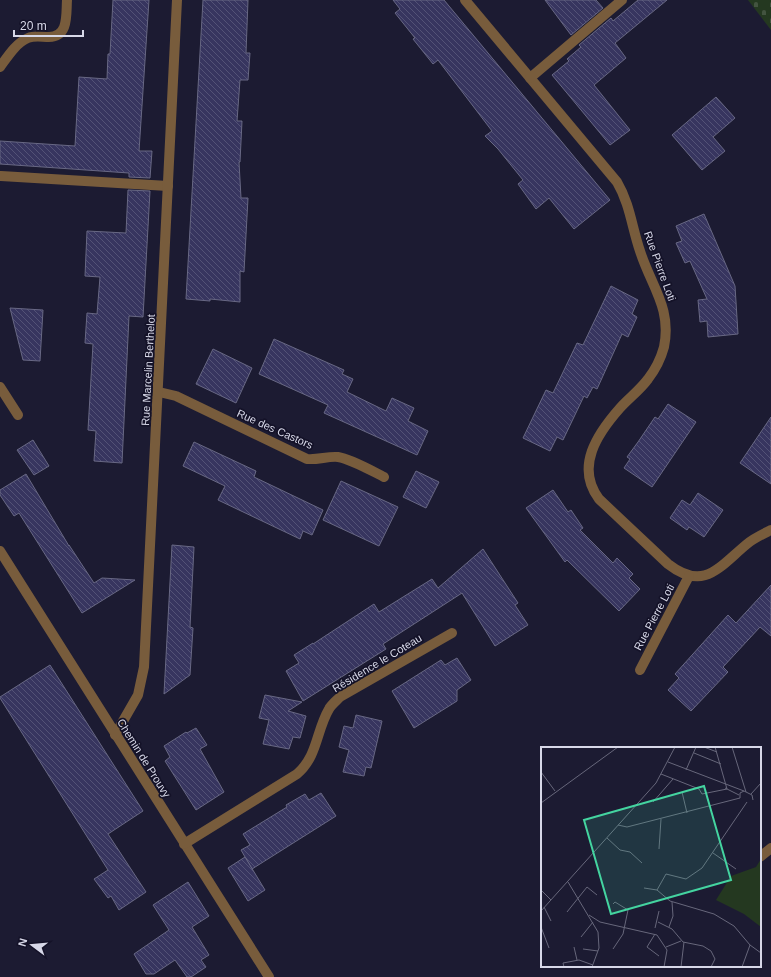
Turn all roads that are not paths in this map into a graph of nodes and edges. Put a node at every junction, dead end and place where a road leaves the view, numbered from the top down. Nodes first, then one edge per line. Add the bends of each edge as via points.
1 (67, 0) edge
2 (177, 0) edge
3 (465, 0) edge
4 (622, 0) edge
5 (0, 66) edge
6 (530, 78) junction
7 (1, 176) dead end
8 (168, 186) junction
9 (0, 387) edge
10 (159, 392) junction
11 (18, 416) dead end
12 (384, 477) dead end
13 (771, 530) edge
14 (0, 551) edge
15 (690, 576) junction
16 (452, 632) dead end
17 (640, 670) dead end
18 (114, 735) junction
19 (184, 844) junction
20 (771, 848) edge
21 (761, 856) edge
22 (269, 977) edge

1 - 5 street via 66,23 61,33 57,36 30,37 17,46
2 - 8 street, Rue Marcelin Berthelot
3 - 6 street, Rue Pierre Loti
4 - 6 street
6 - 15 street, Rue Pierre Loti via 617,182 630,213 640,252 665,313 664,347 659,361 648,380 612,419 593,448 588,467 590,485 599,500 668,564
7 - 8 street
8 - 10 street, Rue Marcelin Berthelot
9 - 11 street
10 - 12 street, Rue des Castors via 176,396 307,458 339,457
10 - 18 street, Rue Marcelin Berthelot via 144,667 138,695
13 - 15 street via 748,543 718,570 703,576
14 - 18 street, Chemin de Prouvy
15 - 17 street, Rue Pierre Loti
16 - 19 street, Résidence le Coteau via 340,698 329,709 304,768
18 - 19 street, Chemin de Prouvy
19 - 22 street, Chemin de Prouvy
20 - 21 street

